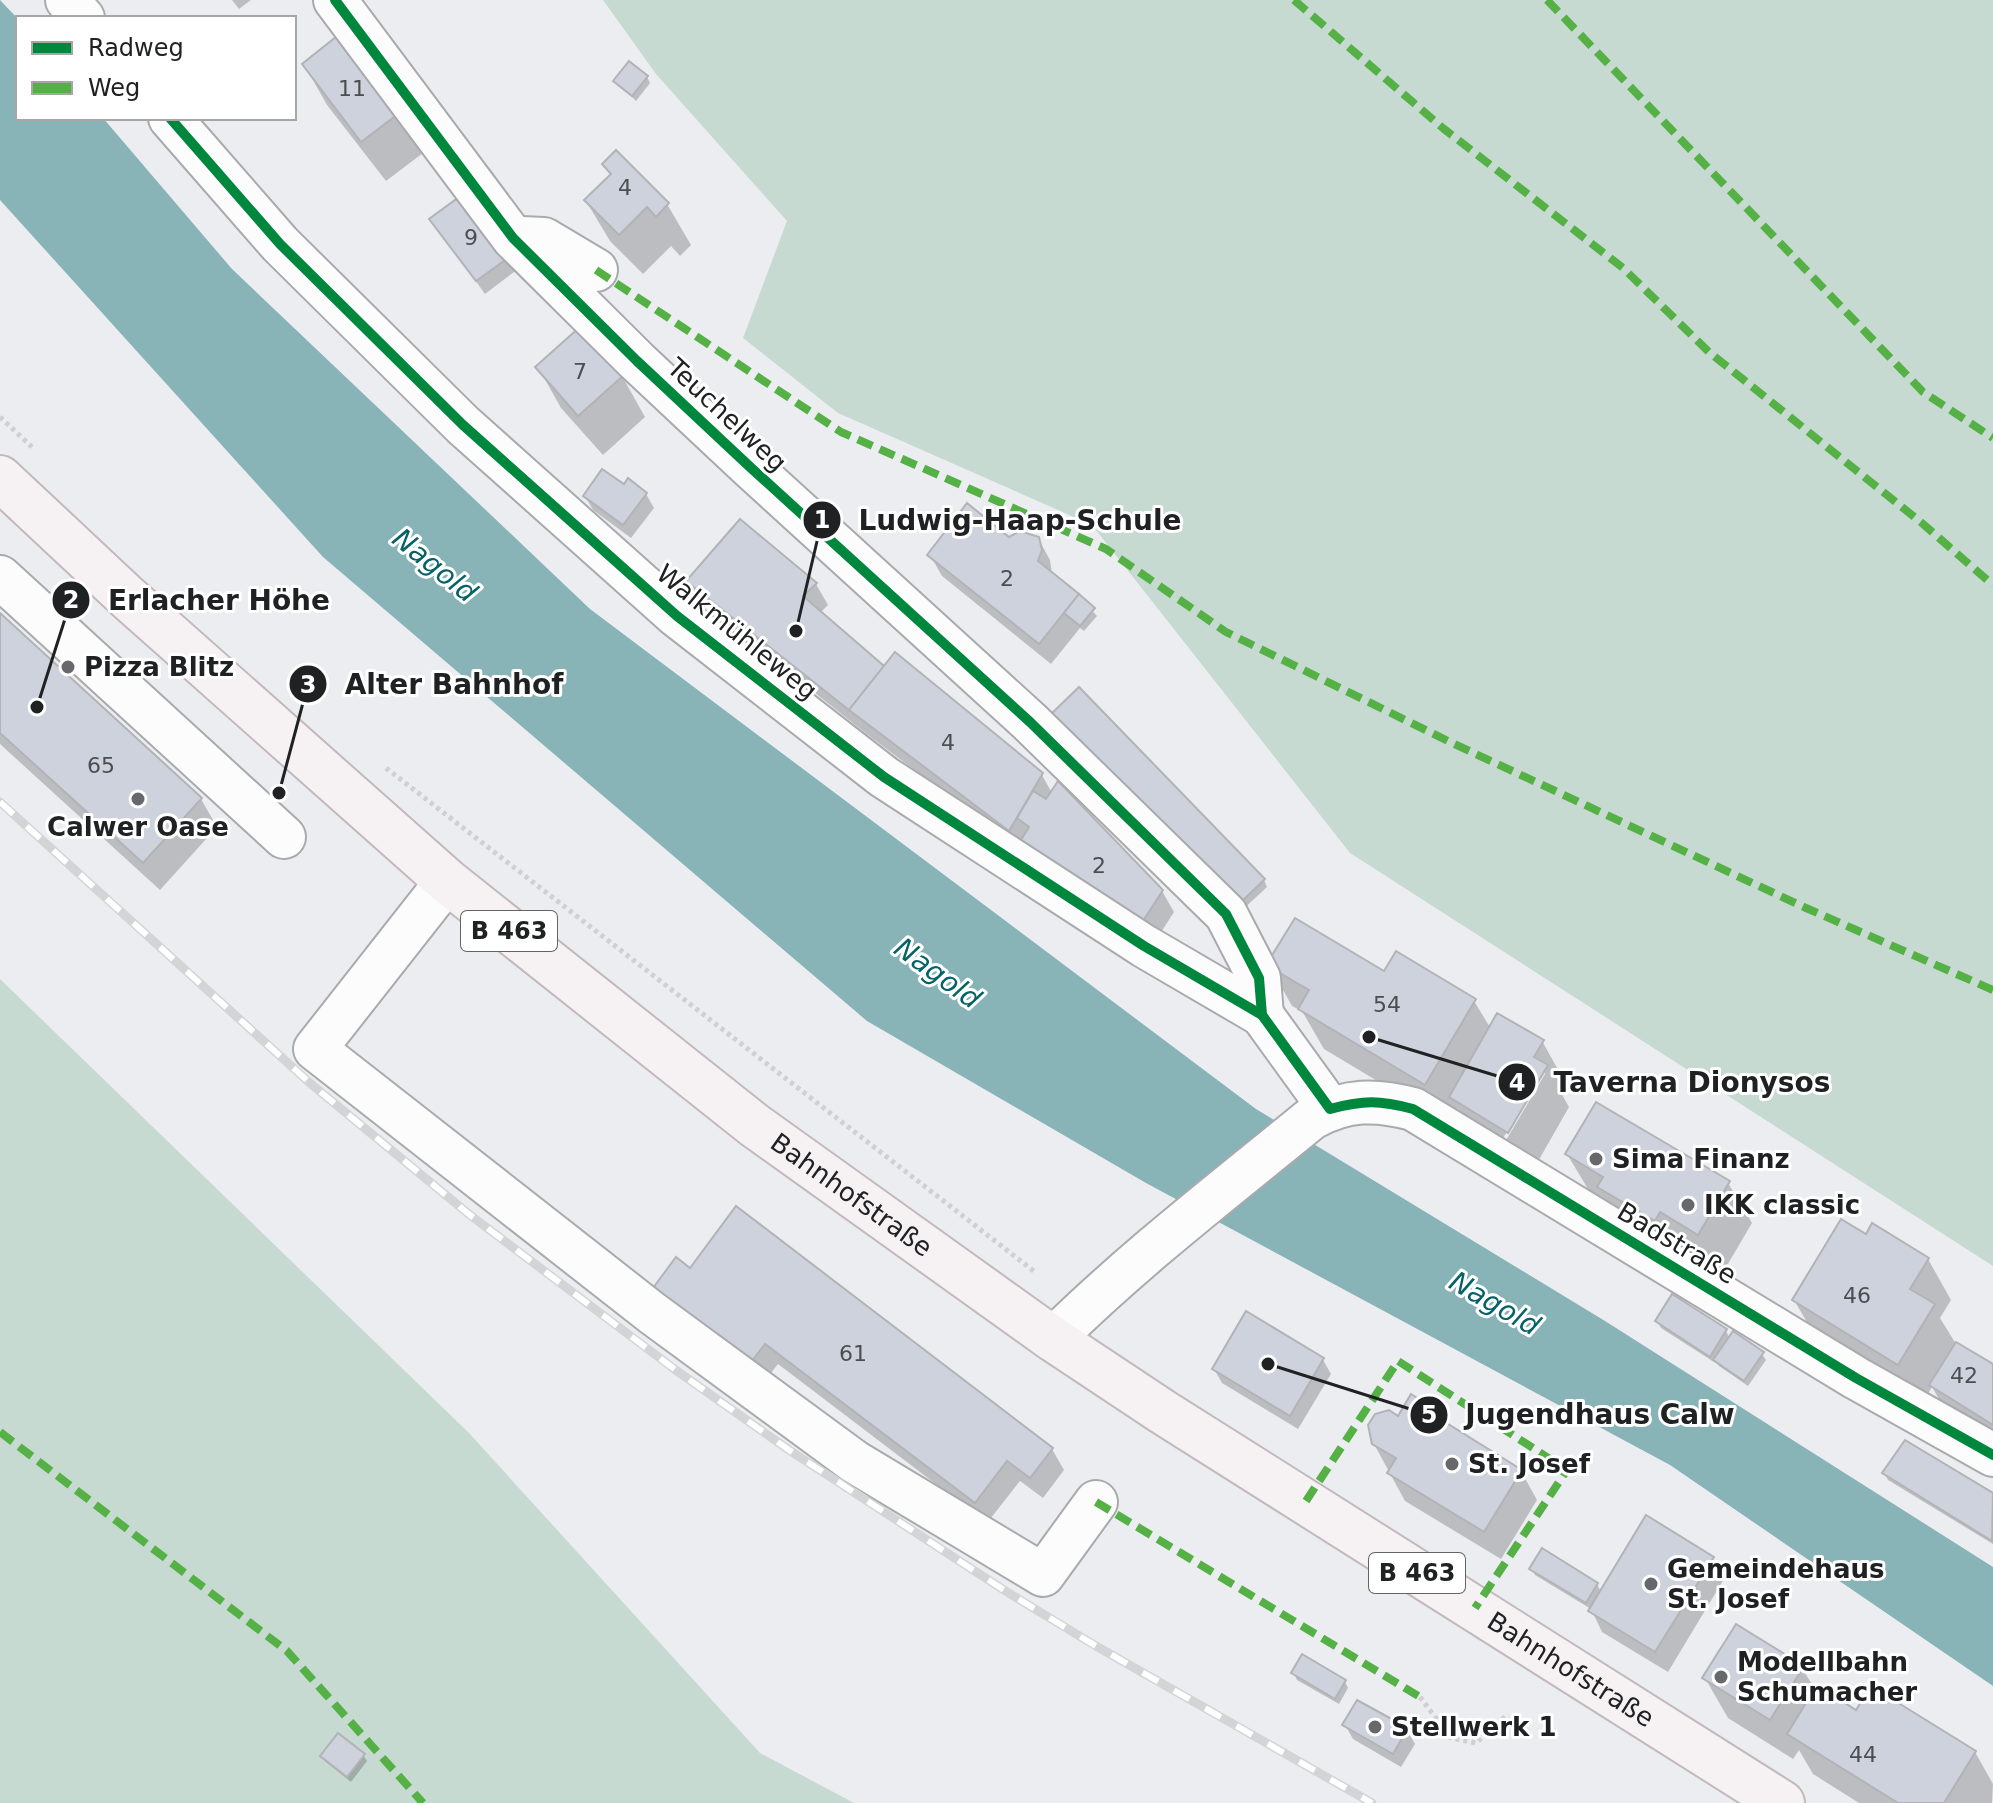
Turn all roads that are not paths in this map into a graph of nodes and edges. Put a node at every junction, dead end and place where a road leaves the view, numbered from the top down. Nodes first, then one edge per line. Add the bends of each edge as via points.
1 (67, 0) edge
2 (335, 0) edge
3 (81, 16) edge
4 (172, 120) edge
5 (513, 238) junction
6 (596, 270) dead end
7 (0, 478) edge
8 (0, 577) edge
9 (284, 837) dead end
10 (447, 881) junction
11 (1262, 1015) junction
12 (1321, 1114) junction
13 (1068, 1324) junction
14 (1993, 1455) edge
15 (1096, 1502) dead end
16 (1782, 1803) edge

1 - 3 street
2 - 5 street, Teuchelweg
4 - 11 street, Walkmühleweg via 280,244 452,415 677,616 884,777 1144,946
5 - 6 street via 544,239
5 - 11 street, Teuchelweg via 738,456 1030,722 1226,914 1259,978
7 - 10 main road, Bahnhofstraße / B 463
8 - 9 street
10 - 13 main road, Bahnhofstraße / B 463 via 754,1125
10 - 15 street via 315,1049 652,1313 855,1462 1043,1575
11 - 12 street, Walkmühleweg
12 - 13 street via 1173,1231
12 - 14 street, Badstraße via 1358,1101 1413,1109 1856,1378
13 - 16 main road, Bahnhofstraße / B 463 via 1163,1412

